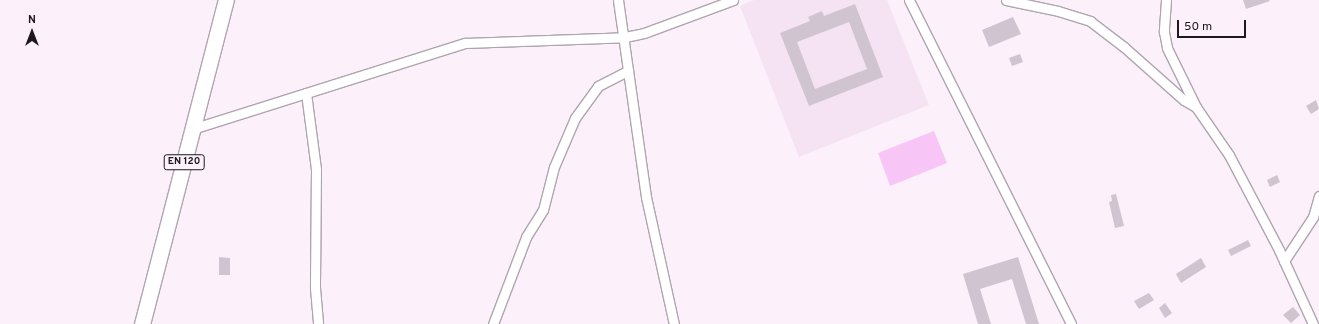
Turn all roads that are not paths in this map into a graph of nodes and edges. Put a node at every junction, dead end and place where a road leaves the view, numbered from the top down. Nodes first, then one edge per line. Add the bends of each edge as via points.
1 (226, 0) edge
2 (618, 0) edge
3 (733, 0) edge
4 (909, 0) edge
5 (1006, 0) edge
6 (1166, 0) edge
7 (625, 37) junction
8 (628, 71) junction
9 (306, 93) junction
10 (1196, 107) junction
11 (192, 129) junction
12 (1319, 196) edge
13 (1284, 261) junction
14 (142, 324) edge
15 (318, 324) edge
16 (493, 324) edge
17 (674, 324) edge
18 (1071, 324) edge
19 (1313, 324) edge

1 - 11 main road, EN 120
2 - 7 street
3 - 7 street via 644,33
4 - 18 street
5 - 10 street via 1090,22 1124,47 1184,100
6 - 10 street via 1164,32 1167,48
7 - 8 street
7 - 9 street via 465,43
8 - 16 street via 598,86 575,118 554,166 543,210 526,237
8 - 17 street via 646,197
9 - 11 street
9 - 15 street via 316,169 315,288
10 - 13 street via 1213,136 1229,155
11 - 14 main road, EN 120
12 - 13 street via 1314,218
13 - 19 street

